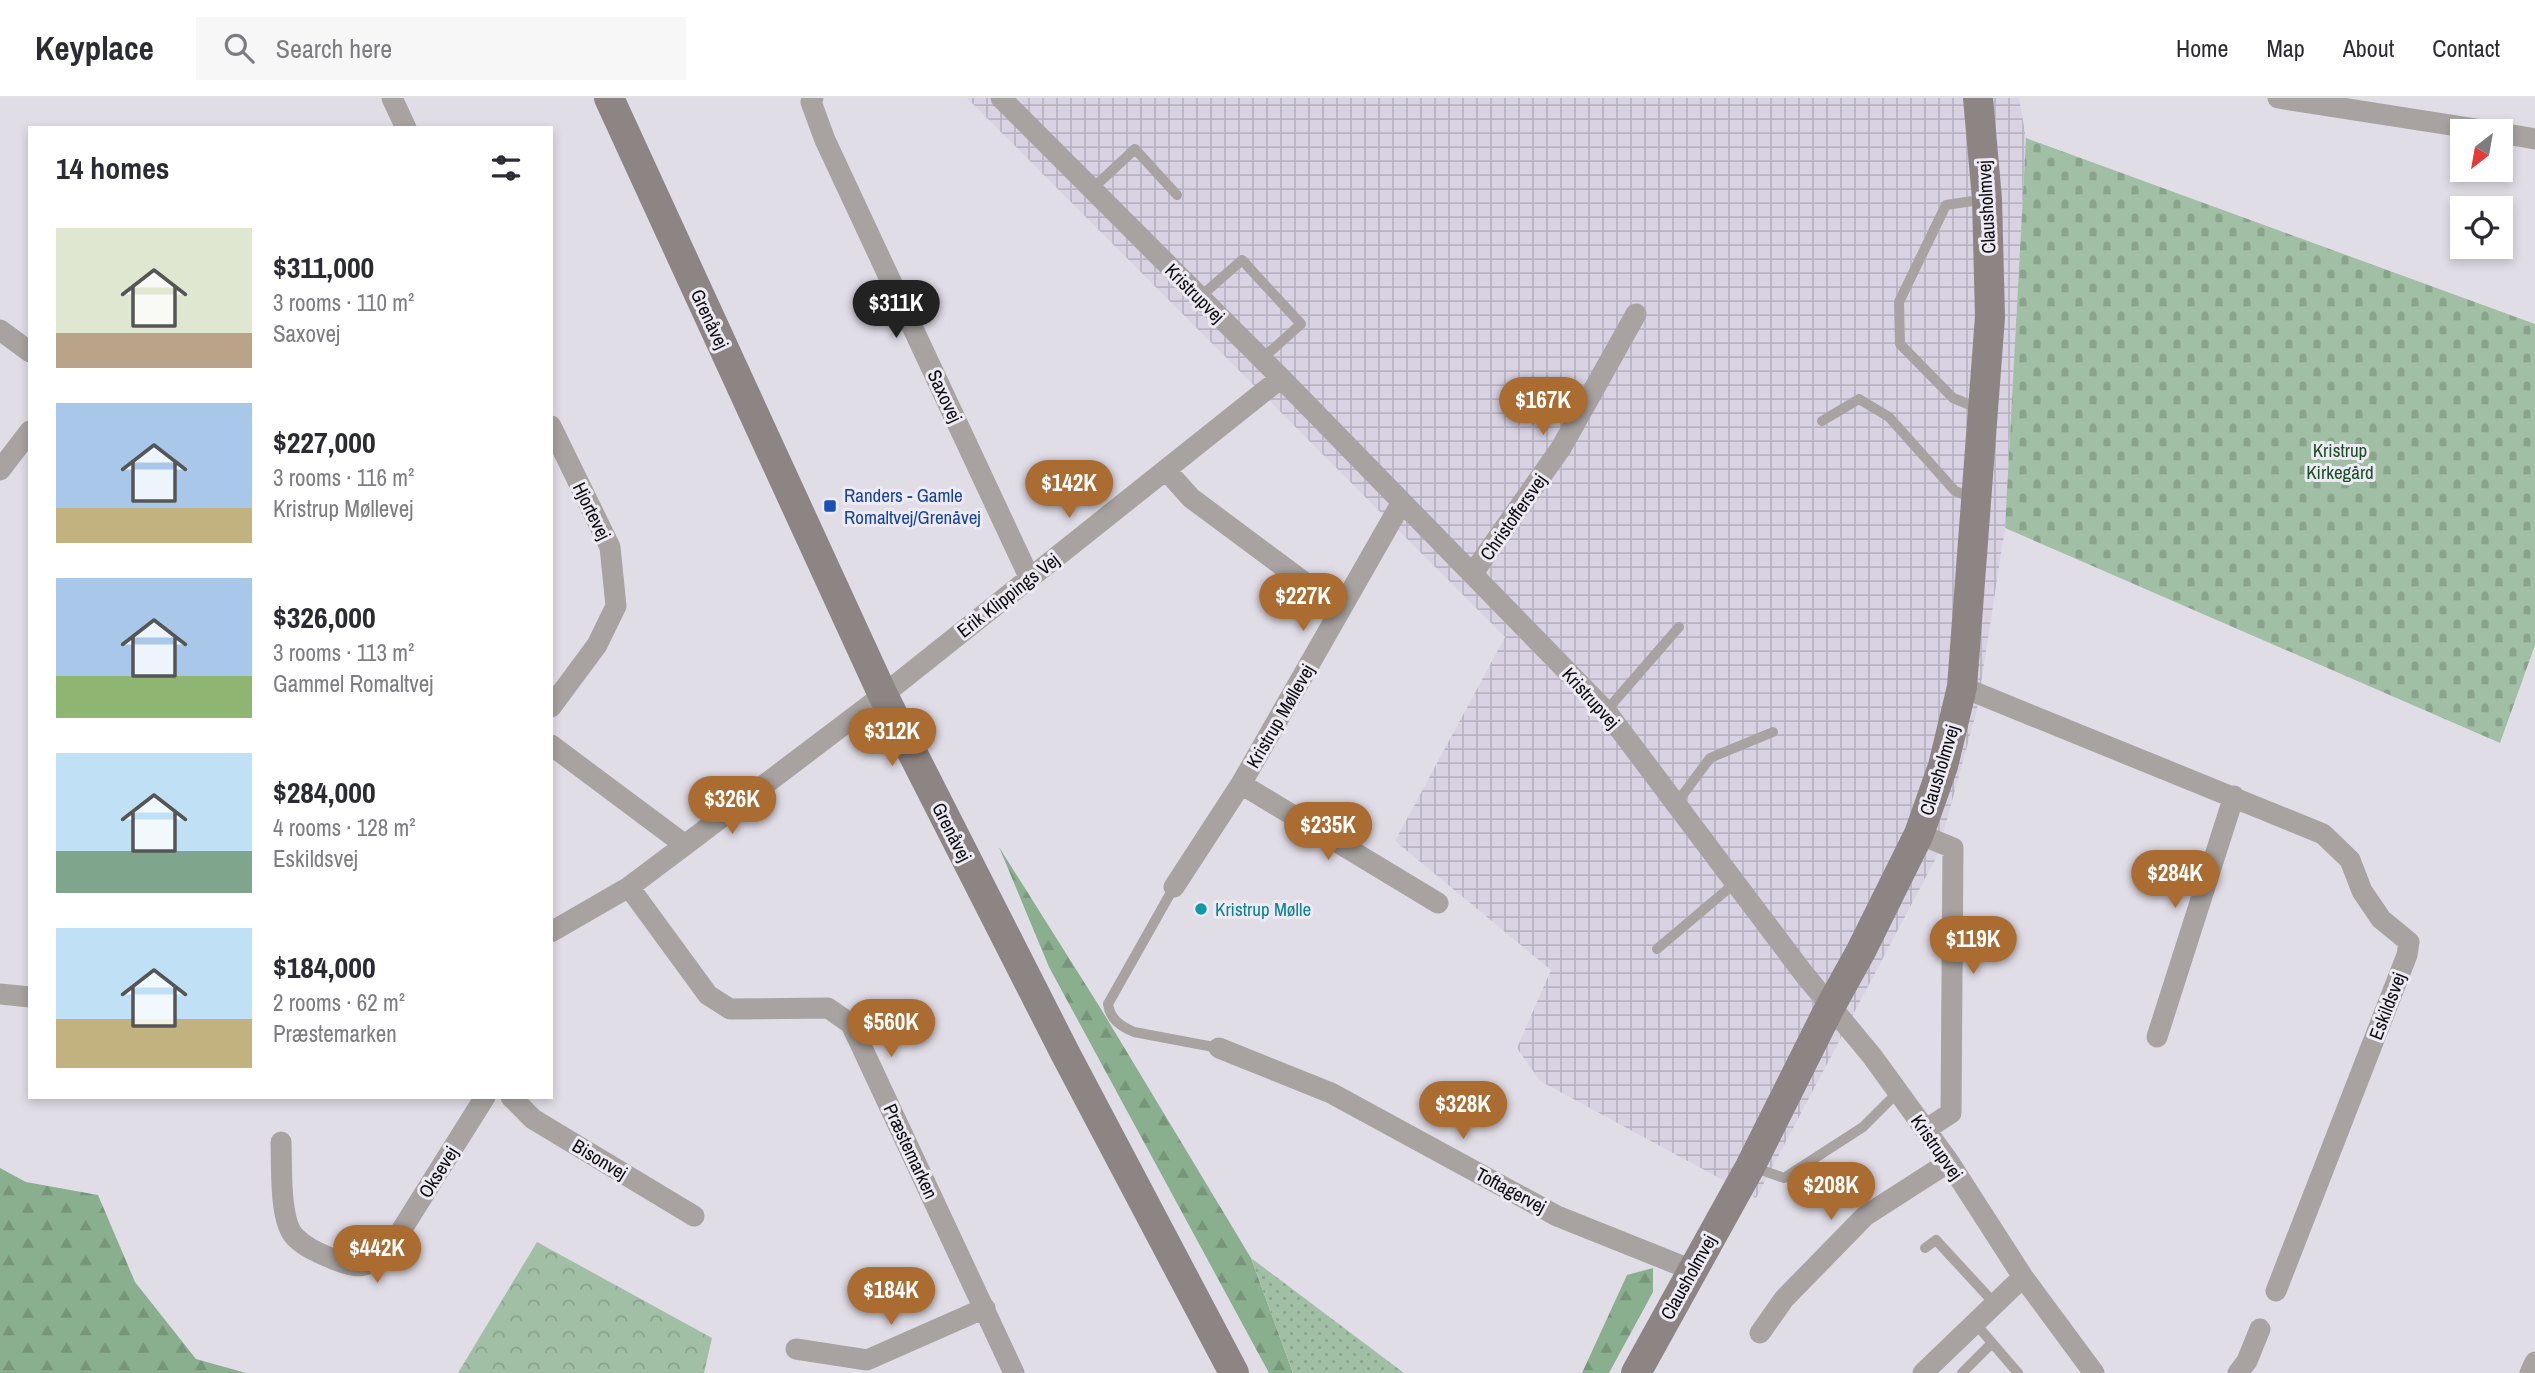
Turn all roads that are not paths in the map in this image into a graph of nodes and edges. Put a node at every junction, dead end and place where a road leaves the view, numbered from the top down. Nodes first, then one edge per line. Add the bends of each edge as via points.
1 (392, 98) edge
2 (607, 98) edge
3 (813, 98) edge
4 (1001, 98) edge
5 (1978, 98) edge
6 (2278, 98) edge
7 (2450, 125) edge
8 (400, 126) edge
9 (2513, 135) edge
10 (2535, 139) edge
11 (1092, 189) junction
12 (1177, 195) dead end
13 (1987, 199) junction
14 (1200, 297) junction
15 (1636, 314) dead end
16 (0, 330) edge
17 (28, 351) edge
18 (1262, 359) junction
19 (1281, 378) junction
20 (1983, 411) junction
21 (1822, 421) dead end
22 (553, 430) edge
23 (28, 434) edge
24 (0, 470) edge
25 (1166, 470) junction
26 (1976, 500) junction
27 (1402, 502) junction
28 (1473, 573) junction
29 (1030, 579) junction
30 (1312, 588) dead end
31 (1679, 627) dead end
32 (1962, 687) junction
33 (883, 695) junction
34 (553, 704) edge
35 (1606, 711) junction
36 (1773, 732) dead end
37 (553, 746) edge
38 (1241, 784) junction
39 (2234, 796) junction
40 (1676, 804) junction
41 (1919, 834) junction
42 (685, 845) junction
43 (1735, 883) junction
44 (629, 887) junction
45 (1174, 887) joint
46 (1438, 903) dead end
47 (553, 931) edge
48 (1657, 949) dead end
49 (0, 994) edge
50 (28, 997) edge
51 (1830, 1007) junction
52 (2157, 1037) dead end
53 (1219, 1048) joint
54 (1898, 1092) junction
55 (484, 1099) edge
56 (513, 1099) edge
57 (1925, 1130) junction
58 (281, 1142) dead end
59 (1949, 1162) junction
60 (1750, 1167) junction
61 (694, 1216) dead end
62 (1925, 1248) dead end
63 (1692, 1270) junction
64 (2024, 1277) junction
65 (2276, 1291) dead end
66 (1996, 1304) junction
67 (985, 1308) junction
68 (1975, 1323) junction
69 (2260, 1329) dead end
70 (1760, 1332) dead end
71 (1992, 1343) junction
72 (796, 1349) dead end
73 (2535, 1362) edge
74 (1232, 1368) edge
75 (1014, 1373) edge
76 (1636, 1373) edge
77 (1923, 1373) edge
78 (1962, 1373) edge
79 (2018, 1373) edge
80 (2094, 1373) edge
81 (2238, 1373) edge
82 (2530, 1373) edge

1 - 8 street
2 - 33 street, Grenåvej
3 - 29 street, Saxovej via 825,140
4 - 11 street, Kristrupvej
5 - 13 street, Clausholmvej
6 - 7 street
9 - 10 street
11 - 12 lane via 1135,149
11 - 14 street, Kristrupvej
13 - 20 street, Clausholmvej via 1990,317
13 - 20 lane via 1946,205 1899,302 1900,344 1953,398
14 - 18 street, Kristrupvej
14 - 18 lane via 1242,260 1300,324
15 - 28 street, Christoffersvej via 1561,448
16 - 17 street
18 - 19 street, Kristrupvej
19 - 25 street, Erik Klippings Vej
19 - 27 street, Kristrupvej
20 - 26 street, Clausholmvej
21 - 26 lane via 1858,399 1889,417 1955,491
22 - 34 street, Hjortevej via 610,547 616,606 597,645
23 - 24 street
25 - 29 street, Erik Klippings Vej
25 - 30 street via 1191,498
26 - 32 street, Clausholmvej
27 - 28 street, Kristrupvej
27 - 38 street, Kristrup Møllevej
28 - 35 street, Kristrupvej
29 - 33 street, Erik Klippings Vej
31 - 35 lane
32 - 39 street, Eskildsvej
32 - 41 street, Clausholmvej via 1943,766
33 - 42 street, Erik Klippings Vej
33 - 74 street, Grenåvej
35 - 40 street, Kristrupvej
36 - 40 lane via 1710,758
37 - 42 street
38 - 45 street, Kristrup Møllevej
38 - 46 street, Kristrup Møllevej
39 - 52 street
39 - 65 street, Eskildsvej via 2323,834 2350,860 2362,891 2381,919 2410,942
40 - 43 street, Kristrupvej
41 - 51 street, Clausholmvej
41 - 57 street via 1953,848 1951,1113
42 - 44 street, Erik Klippings Vej
43 - 48 lane
43 - 51 street, Kristrupvej
44 - 47 street, Erik Klippings Vej
44 - 67 street, Præstemarken via 708,995 730,1009 828,1008 851,1024
45 - 53 lane via 1108,1004 1109,1013 1134,1032
49 - 50 street
51 - 54 street, Kristrupvej
51 - 60 street, Clausholmvej
53 - 63 street, Toftagervej via 1331,1093 1558,1216
54 - 57 street, Kristrupvej
54 - 60 lane via 1863,1127 1784,1178
55 - 58 street, Oksevej via 387,1253 371,1265 351,1266 309,1249 293,1236 286,1221
56 - 61 street, Bisonvej via 534,1119
57 - 59 street, Kristrupvej
59 - 64 street, Kristrupvej
59 - 70 street via 1865,1216 1784,1299
60 - 63 street, Clausholmvej
62 - 66 lane via 1936,1240
63 - 76 street, Clausholmvej
64 - 66 street
64 - 80 street, Kristrupvej
66 - 68 street
67 - 72 street via 867,1360
67 - 75 street, Præstemarken
68 - 71 lane
68 - 77 street
69 - 81 street
71 - 78 lane
71 - 79 lane
73 - 82 street

